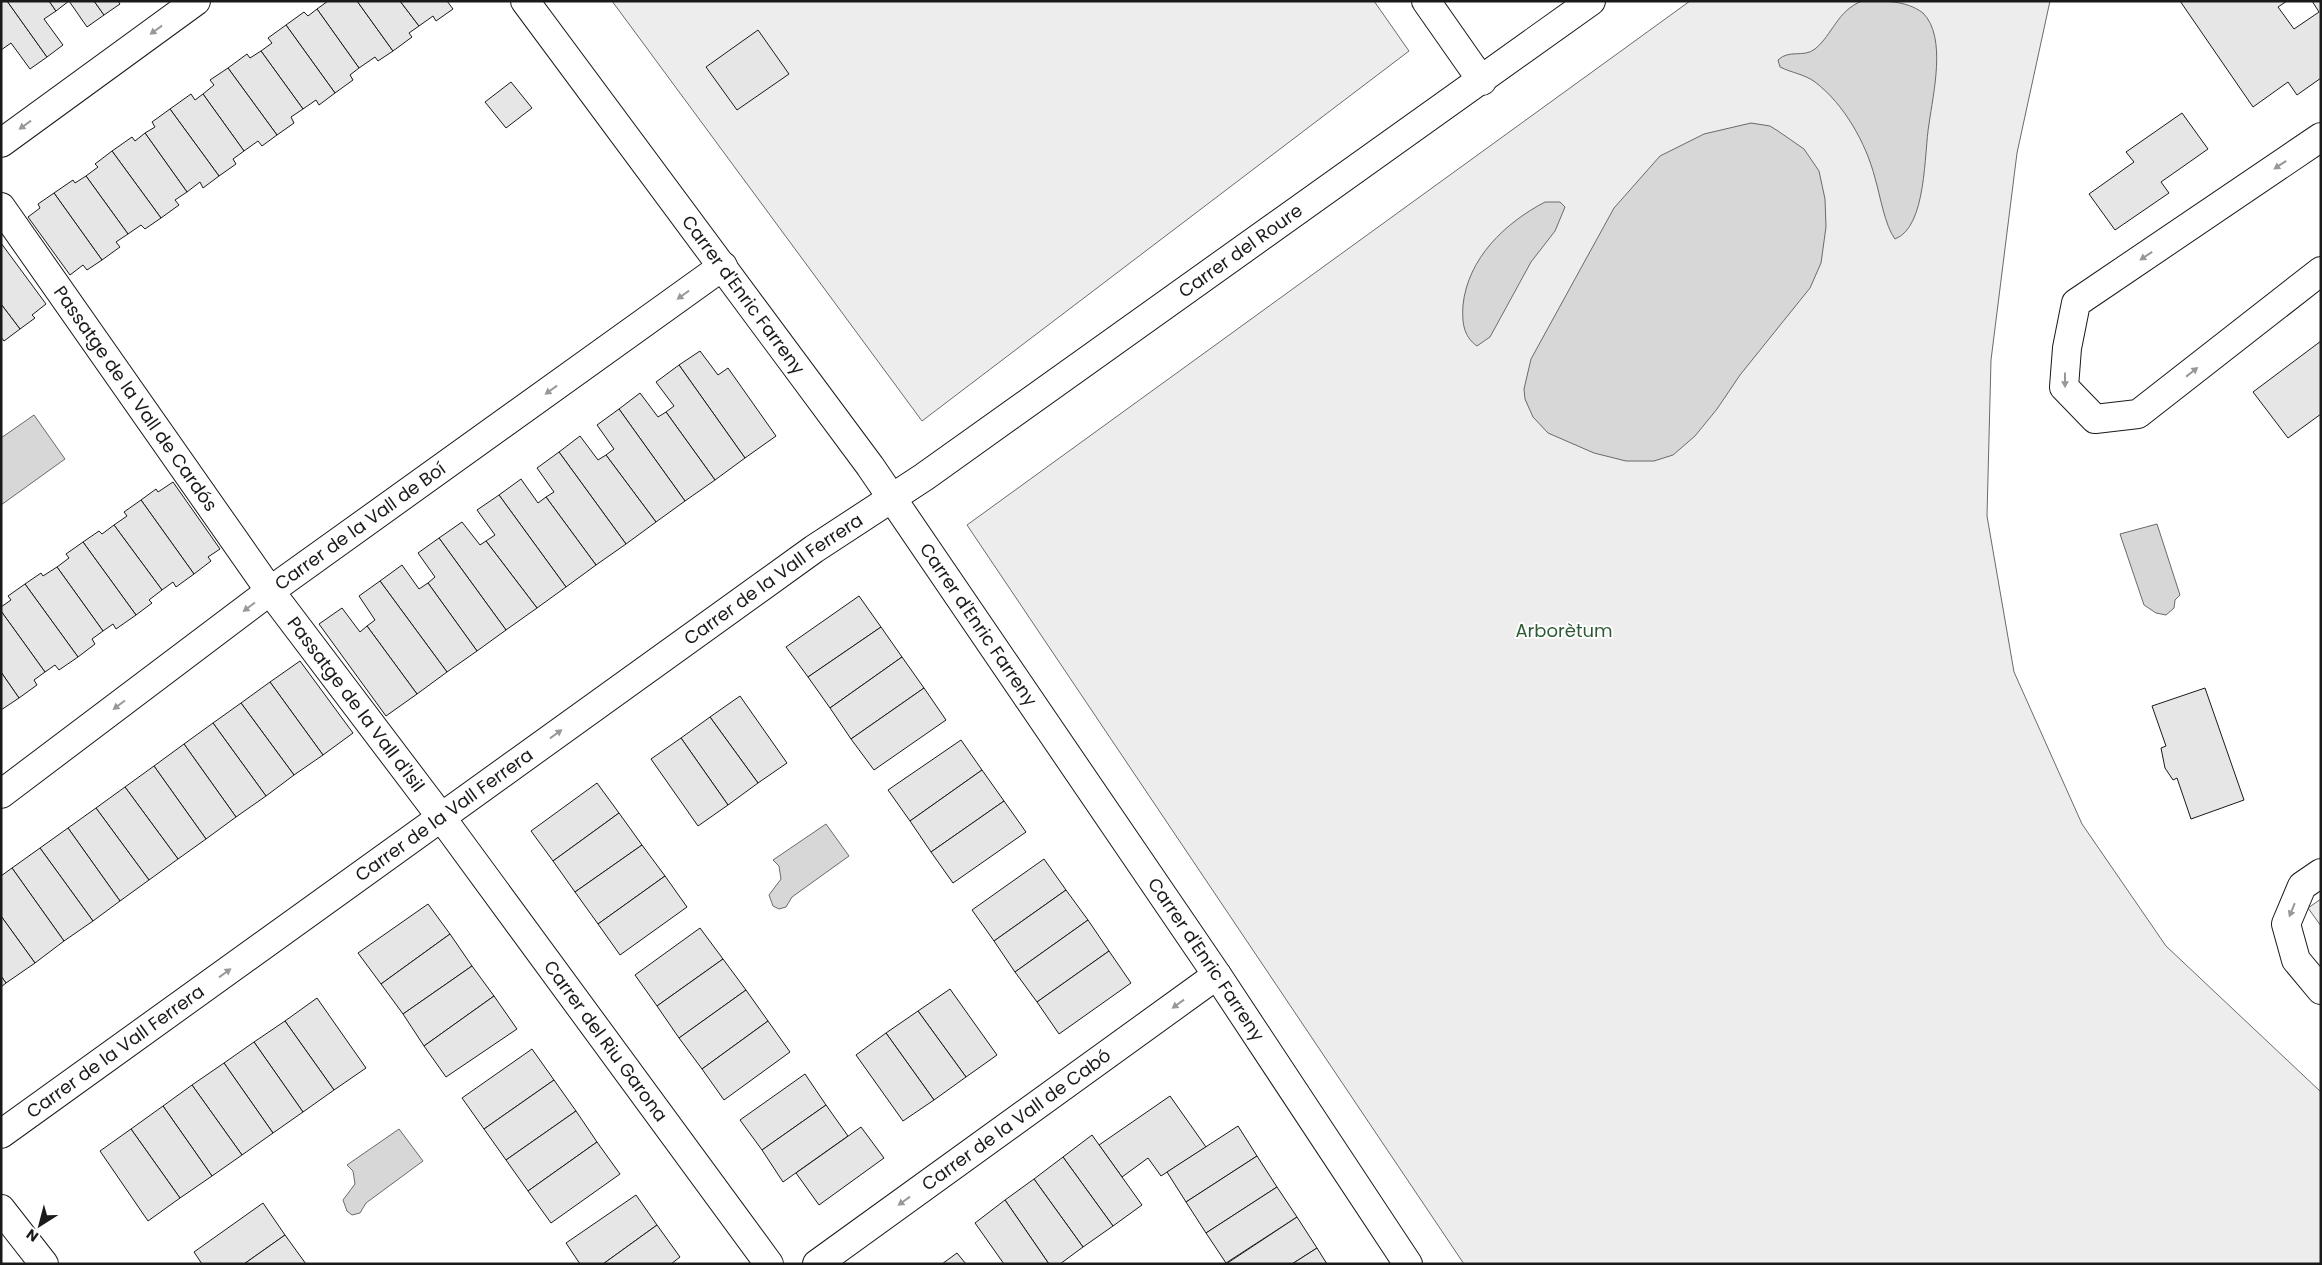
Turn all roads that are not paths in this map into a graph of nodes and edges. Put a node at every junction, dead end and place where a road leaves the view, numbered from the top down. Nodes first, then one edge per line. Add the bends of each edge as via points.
1 (196, 1) edge
2 (525, 1) edge
3 (1426, 1) edge
4 (1591, 1) edge
5 (1482, 81) junction
6 (2321, 137) edge
7 (1, 142) edge
8 (1, 207) edge
9 (723, 266) junction
10 (2321, 271) edge
11 (890, 499) junction
12 (270, 591) junction
13 (1, 794) edge
14 (441, 817) junction
15 (2321, 873) edge
16 (1217, 975) junction
17 (2321, 990) edge
18 (1, 1134) edge
19 (1, 1209) edge
20 (44, 1264) edge
21 (769, 1264) edge
22 (817, 1264) edge
23 (1408, 1264) edge

1 -> 7 street
2 - 9 street, Carrer d'Enric Farreny
3 - 5 street
4 - 5 street, Carrer del Roure
5 - 11 street, Carrer del Roure
6 -> 10 street via 2076,303 2067,348 2064,387 2095,418 2138,414
8 - 12 street, Passatge de la Vall de Cardós
9 - 11 street, Carrer d'Enric Farreny via 870,466
9 -> 12 street, Carrer de la Vall de Boí
14 -> 11 street, Carrer de la Vall Ferrera via 814,549
11 - 16 street, Carrer d'Enric Farreny
12 -> 13 street, Carrer de la Vall de Boí
12 - 14 street, Passatge de la Vall d'Isil
18 -> 14 street, Carrer de la Vall Ferrera
14 - 21 street, Carrer del Riu Garona
15 -> 17 street via 2302,886 2286,924 2296,960
16 -> 22 street, Carrer de la Vall de Cabó
16 - 23 street, Carrer d'Enric Farreny
19 - 20 street

